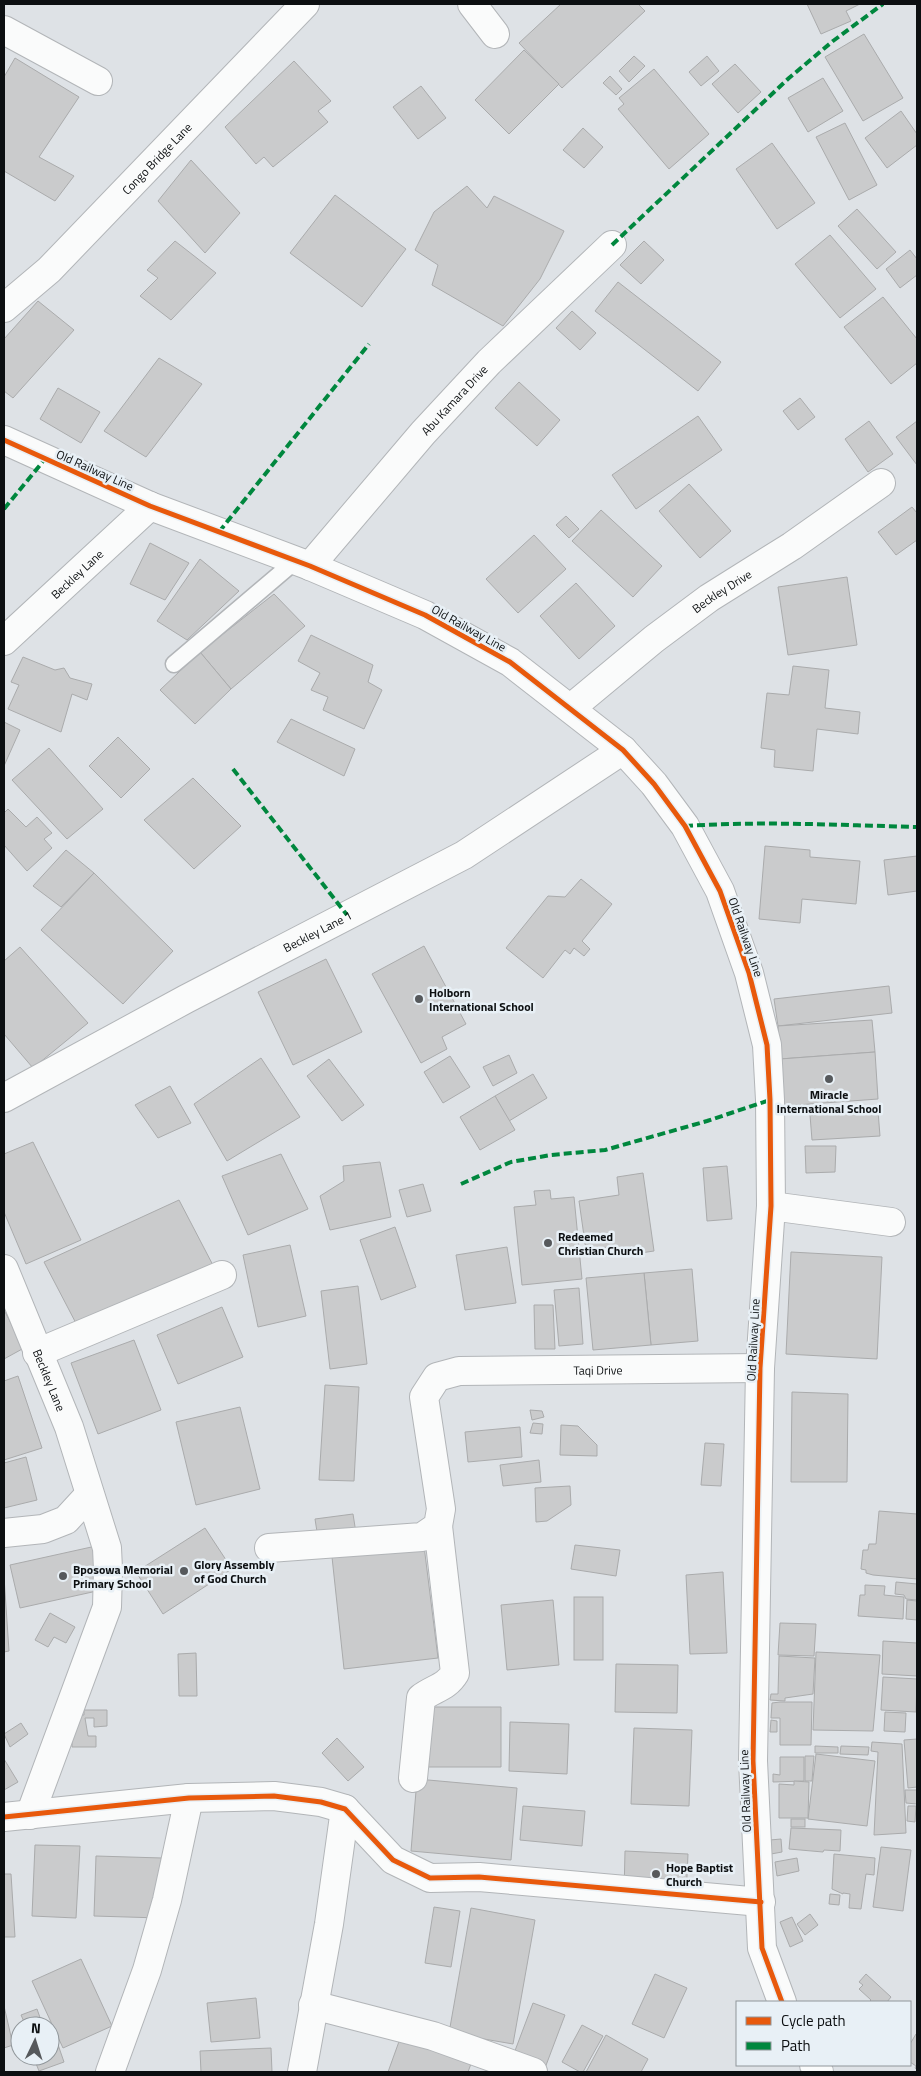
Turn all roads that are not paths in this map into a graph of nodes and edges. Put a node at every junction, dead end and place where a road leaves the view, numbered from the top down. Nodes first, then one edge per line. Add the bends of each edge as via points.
1 (305, 4) edge
2 (472, 4) edge
3 (4, 30) edge
4 (495, 34) dead end
5 (98, 81) dead end
6 (612, 245) dead end
7 (4, 308) edge
8 (4, 440) edge
9 (881, 483) dead end
10 (150, 506) junction
11 (302, 564) junction
12 (4, 642) edge
13 (174, 664) dead end
14 (571, 708) junction
15 (623, 750) junction
16 (4, 1098) edge
17 (772, 1206) junction
18 (891, 1222) dead end
19 (4, 1269) edge
20 (222, 1275) dead end
21 (37, 1352) junction
22 (760, 1368) junction
23 (89, 1495) junction
24 (438, 1526) junction
25 (4, 1533) edge
26 (268, 1548) dead end
27 (413, 1778) dead end
28 (189, 1798) junction
29 (345, 1809) junction
30 (17, 1816) edge
31 (760, 1902) junction
32 (782, 2001) edge
33 (313, 2005) junction
34 (110, 2072) edge
35 (302, 2072) edge
36 (533, 2072) edge

1 - 7 street, Congo Bridge Lane via 49,270
2 - 4 street
3 - 5 street
6 - 11 street, Abu Kamara Drive via 489,362
8 - 10 street, Old Railway Line
9 - 14 street, Beckley Drive via 792,546 709,598
10 - 11 street, Old Railway Line
10 - 12 street, Beckley Lane
11 - 13 lane
11 - 14 street, Old Railway Line via 425,615 510,662
14 - 15 street, Old Railway Line
15 - 16 street, Beckley Lane 1 via 464,855 186,999
15 - 17 street, Old Railway Line via 654,784 685,826 720,892 749,973 766,1045
17 - 18 street
17 - 22 street, Old Railway Line
19 - 21 street, Beckley Lane
20 - 21 street
21 - 23 street, Beckley Lane via 69,1427
22 - 24 street, Taqi Drive via 459,1371 437,1377 424,1397 441,1509
22 - 31 street, Old Railway Line via 753,1761
23 - 25 street via 66,1520 43,1528
23 - 30 street, Beckley Lane via 107,1548 107,1607
24 - 26 street via 422,1537
24 - 27 street via 454,1673 449,1683 421,1698
28 - 29 street via 274,1796 321,1802
28 - 30 street
28 - 34 street via 167,1900 147,1970
29 - 31 street via 393,1860 430,1878 479,1877
29 - 33 street
31 - 32 street, Old Railway Line via 762,1948
33 - 35 street
33 - 36 street via 433,2036

